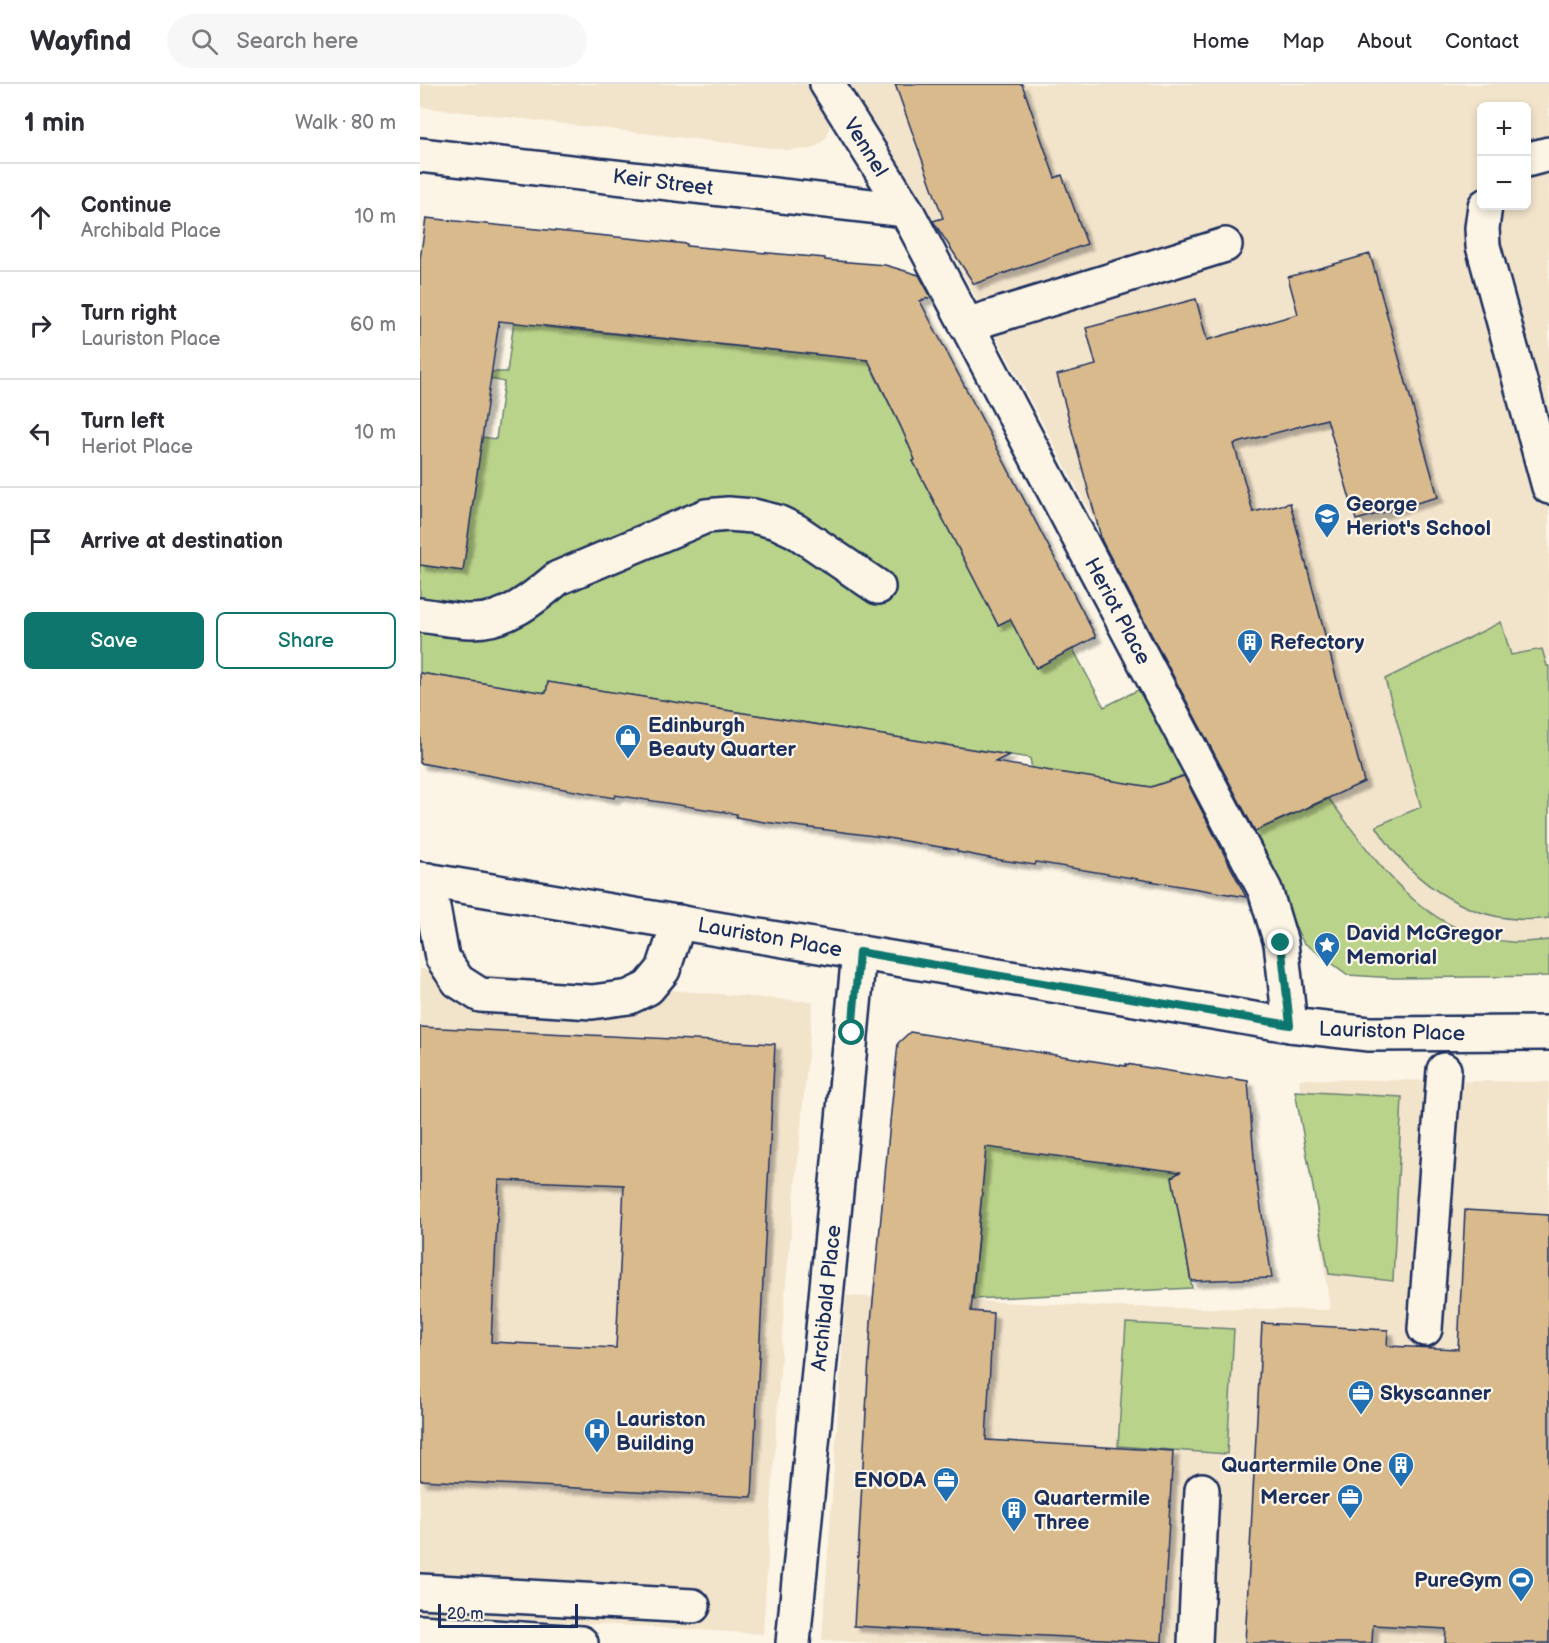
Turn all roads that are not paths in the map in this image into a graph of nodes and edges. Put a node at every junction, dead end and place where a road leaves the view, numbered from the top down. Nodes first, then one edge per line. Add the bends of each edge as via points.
1 (827, 84) edge
2 (1549, 154) edge
3 (420, 156) edge
4 (1531, 159) edge
5 (906, 210) junction
6 (1484, 210) edge
7 (1225, 245) dead end
8 (966, 325) junction
9 (1549, 487) edge
10 (878, 587) dead end
11 (420, 615) edge
12 (424, 880) edge
13 (679, 922) junction
14 (859, 952) junction
15 (1290, 1025) junction
16 (1549, 1034) edge
17 (1444, 1070) dead end
18 (1425, 1329) dead end
19 (1202, 1490) dead end
20 (420, 1591) edge
21 (693, 1606) dead end
22 (420, 1632) edge
23 (581, 1643) edge
24 (793, 1643) edge
25 (1195, 1643) edge

1 - 5 street, Vennel
2 - 4 street
3 - 5 street, Keir Street
5 - 8 street, Heriot Place
6 - 9 street via 1484,246
7 - 8 street
8 - 15 street, Heriot Place via 1265,890 1281,943
10 - 11 street via 796,531 769,520 728,514 706,516 558,578 508,614 472,621
12 - 13 street, Lauriston Place
12 - 13 street via 442,957 458,981 480,995 592,1002 629,997 648,988 663,970
13 - 14 street, Lauriston Place
14 - 15 street, Lauriston Place
14 - 24 street, Archibald Place
15 - 16 street, Lauriston Place via 1377,1035
17 - 18 street
19 - 25 street
20 - 21 street
22 - 23 street

